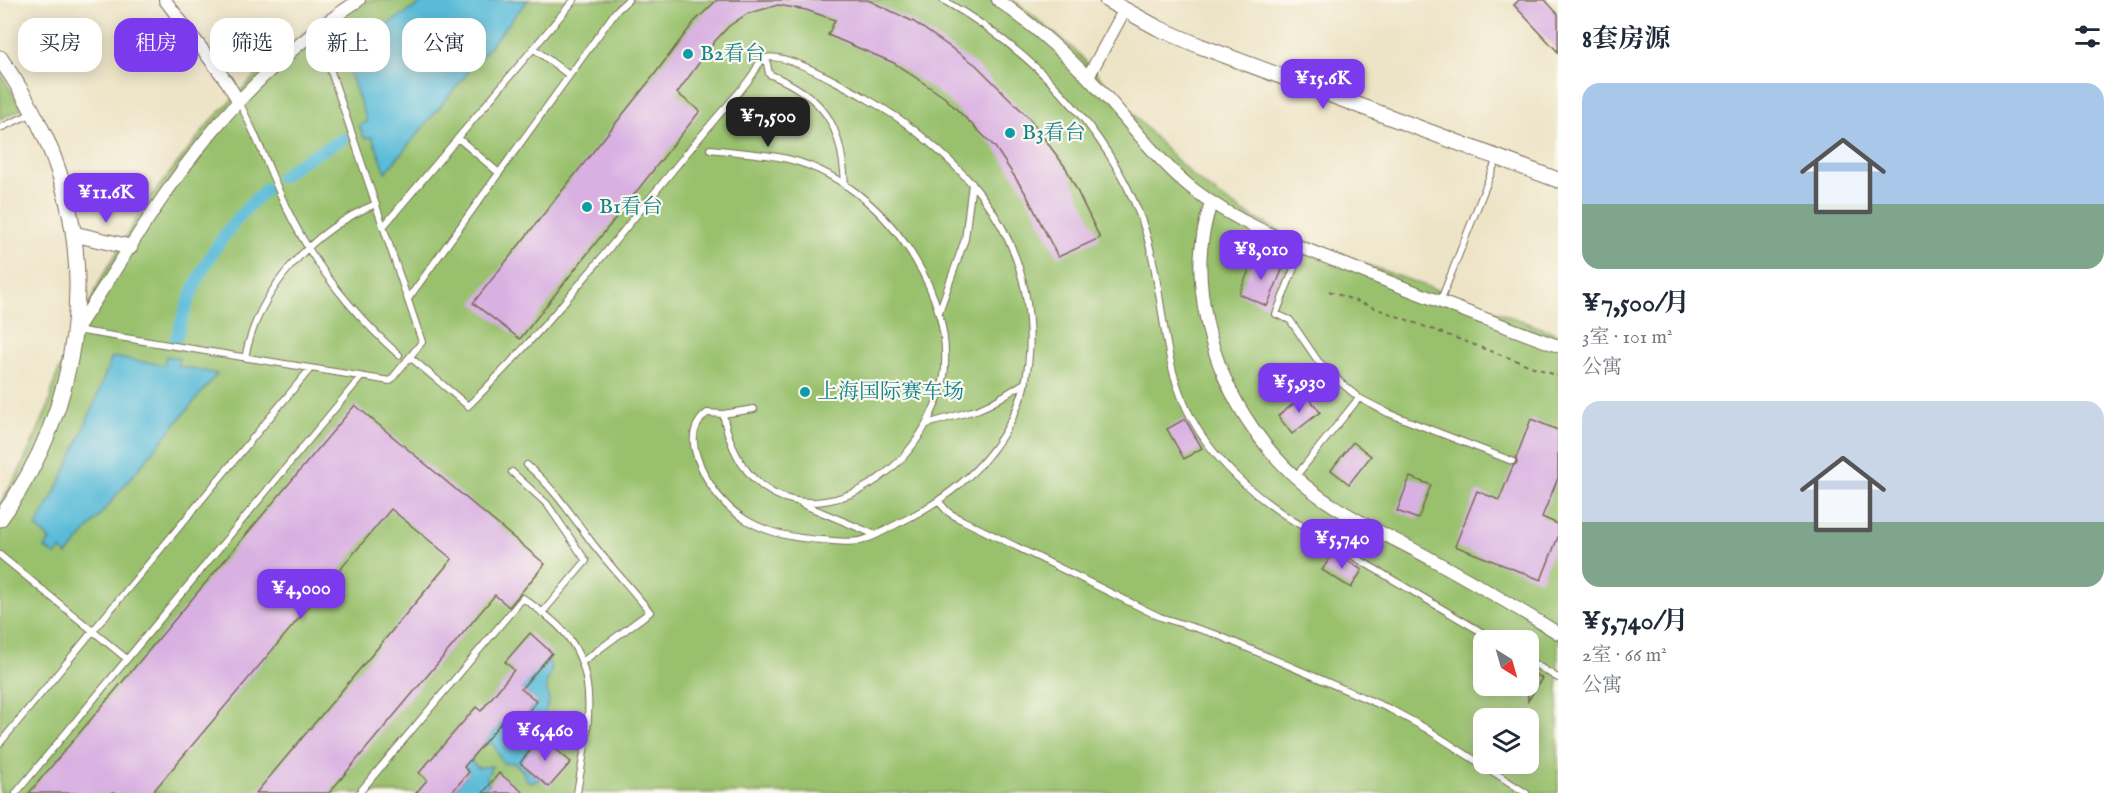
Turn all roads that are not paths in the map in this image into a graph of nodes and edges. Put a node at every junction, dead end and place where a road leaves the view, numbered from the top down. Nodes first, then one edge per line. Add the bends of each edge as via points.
1 (165, 0) edge
2 (359, 0) edge
3 (574, 0) edge
4 (628, 0) edge
5 (943, 0) edge
6 (998, 0) edge
7 (1107, 0) edge
8 (1124, 11) junction
9 (334, 18) edge
10 (306, 40) edge
11 (533, 48) junction
12 (0, 58) edge
13 (766, 58) junction
14 (331, 72) edge
15 (569, 75) junction
16 (1088, 77) junction
17 (239, 102) junction
18 (33, 113) junction
19 (0, 128) edge
20 (458, 138) junction
21 (710, 149) dead end
22 (1497, 158) junction
23 (499, 173) junction
24 (1558, 180) edge
25 (972, 183) junction
26 (845, 185) junction
27 (1211, 203) junction
28 (376, 204) junction
29 (383, 227) junction
30 (74, 234) junction
31 (130, 247) junction
32 (308, 248) junction
33 (1302, 248) junction
34 (408, 299) junction
35 (1440, 303) junction
36 (938, 313) junction
37 (76, 330) junction
38 (1558, 346) edge
39 (399, 355) dead end
40 (410, 357) junction
41 (245, 358) junction
42 (310, 369) junction
43 (361, 377) junction
44 (1026, 382) junction
45 (1359, 398) junction
46 (754, 409) dead end
47 (723, 414) junction
48 (927, 424) junction
49 (1512, 461) dead end
50 (527, 465) dead end
51 (512, 472) dead end
52 (1296, 476) junction
53 (796, 501) junction
54 (939, 502) junction
55 (1, 515) edge
56 (876, 535) junction
57 (0, 555) edge
58 (542, 613) junction
59 (1478, 630) edge
60 (93, 631) junction
61 (1558, 633) edge
62 (127, 659) junction
63 (582, 662) junction
64 (1539, 667) edge
65 (1558, 678) edge
66 (0, 743) edge
67 (16, 793) edge
68 (359, 793) edge
69 (577, 793) edge
70 (1526, 793) edge

1 - 17 street
2 - 9 street
3 - 11 lane
4 - 15 lane
5 - 59 lane via 1020,52 1083,119 1120,174 1148,242 1158,279 1169,358 1180,394 1203,438 1229,471 1261,500 1292,520
6 - 16 street
7 - 8 street
8 - 16 street
8 - 22 street via 1200,46
10 - 17 street
11 - 15 lane
11 - 20 lane
12 - 18 street
13 - 25 lane via 788,61 823,75 875,103 924,138
13 - 26 lane via 769,74 799,88 828,117 841,146
13 - 40 lane via 540,331 468,406
14 - 28 lane
15 - 23 lane
16 - 27 street via 1170,169
17 - 31 street via 183,169
17 - 32 lane
18 - 19 lane
18 - 30 street via 48,142
20 - 23 lane
20 - 29 lane
21 - 26 lane via 790,160
22 - 24 street
22 - 35 lane
23 - 34 lane
25 - 36 lane via 965,239
25 - 44 lane via 1000,222 1019,268 1028,311
26 - 36 lane via 872,206 908,248
27 - 33 street via 1244,223
27 - 52 street via 1203,228 1200,280 1211,342 1225,380 1246,417
28 - 29 lane
28 - 32 lane via 334,226
29 - 34 lane
30 - 31 street
30 - 37 street
31 - 37 street
32 - 39 lane via 350,306
32 - 41 lane via 266,301
33 - 35 street
33 - 45 lane via 1276,314 1290,320 1318,361
34 - 40 lane via 422,342
35 - 38 street
36 - 48 lane via 945,367
37 - 41 lane
37 - 55 street via 61,398 46,438
40 - 43 lane via 390,381
41 - 42 lane
42 - 43 lane
42 - 60 lane
43 - 62 lane
44 - 48 lane via 979,409
44 - 54 lane via 1000,440 975,472
45 - 49 lane
45 - 52 lane
46 - 47 lane
47 - 53 lane via 732,447 750,476 772,492
47 - 56 lane via 703,416 692,443 709,483 736,513 760,528 792,538 857,542
48 - 53 lane via 904,458 872,483 824,502
50 - 63 lane via 551,487 650,612
51 - 58 lane via 548,504 586,561
52 - 61 street via 1336,508
53 - 56 lane
54 - 56 lane
54 - 70 lane via 958,518 1160,617 1215,634 1409,719
57 - 60 lane
58 - 63 lane via 568,637
58 - 68 lane via 523,598
60 - 62 lane
60 - 66 lane
62 - 67 lane
63 - 69 lane via 587,676 587,721
64 - 65 lane

